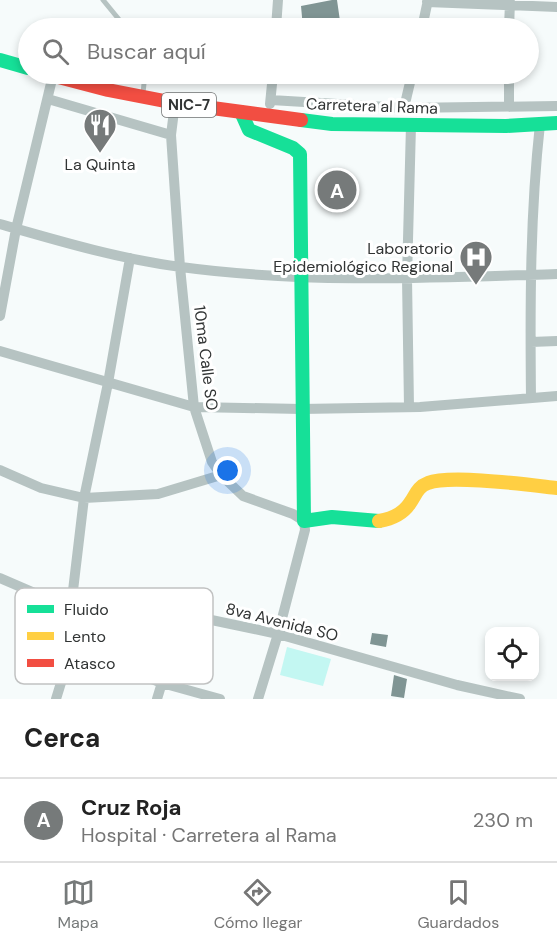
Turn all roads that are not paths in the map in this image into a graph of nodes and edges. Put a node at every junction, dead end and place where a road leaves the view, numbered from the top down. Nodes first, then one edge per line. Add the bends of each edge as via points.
1 (103, 0) edge
2 (278, 0) edge
3 (428, 1) edge
4 (509, 3) edge
5 (557, 7) edge
6 (118, 18) edge
7 (277, 18) edge
8 (424, 18) edge
9 (0, 60) edge
10 (18, 65) edge
11 (49, 84) edge
12 (90, 84) edge
13 (144, 84) edge
14 (273, 84) edge
15 (410, 84) edge
16 (509, 84) edge
17 (142, 97) junction
18 (48, 99) junction
19 (272, 100) junction
20 (175, 103) junction
21 (557, 106) edge
22 (508, 107) junction
23 (404, 108) junction
24 (241, 112) junction
25 (267, 116) junction
26 (557, 123) edge
27 (540, 124) junction
28 (411, 125) junction
29 (171, 135) junction
30 (0, 224) edge
31 (16, 229) junction
32 (129, 258) junction
33 (180, 267) junction
34 (557, 274) edge
35 (530, 275) junction
36 (407, 278) junction
37 (302, 279) junction
38 (0, 316) edge
39 (557, 340) edge
40 (531, 342) junction
41 (0, 351) edge
42 (108, 383) junction
43 (557, 396) edge
44 (531, 398) junction
45 (194, 406) junction
46 (409, 407) junction
47 (301, 409) junction
48 (0, 470) edge
49 (221, 475) junction
50 (557, 488) edge
51 (84, 498) junction
52 (304, 521) junction
53 (0, 578) edge
54 (23, 588) edge
55 (73, 588) edge
56 (213, 620) edge
57 (278, 634) junction
58 (61, 684) edge
59 (162, 684) edge
60 (166, 684) edge
61 (56, 699) edge
62 (157, 699) edge
63 (220, 699) edge
64 (258, 699) edge
65 (520, 699) edge

1 - 6 lane
2 - 7 street
3 - 4 street
3 - 8 street
4 - 5 street
9 - 10 main road
11 - 18 street
12 - 17 main road, Carretera al Rama / NIC-7
13 - 17 lane
14 - 19 street
15 - 23 street
16 - 22 street
17 - 20 main road, Carretera al Rama / NIC-7
18 - 29 street
18 - 31 street
19 - 23 street
19 - 25 street
20 - 24 main road, Carretera al Rama / NIC-7
20 - 29 street, 10ma Calle SO
21 - 22 street
22 - 23 street
24 - 25 main road, Carretera al Rama / NIC-7
24 - 37 main road via 249,130 300,154
25 - 28 main road, Carretera al Rama / NIC-7 via 332,124
26 - 27 main road, Carretera al Rama / NIC-7
27 - 28 main road, Carretera al Rama / NIC-7
27 - 35 street
28 - 36 street
29 - 33 street, 10ma Calle SO
30 - 31 street
31 - 32 street
31 - 38 street
32 - 33 street
32 - 42 street
33 - 37 street
33 - 45 street, 10ma Calle SO
34 - 35 street
35 - 36 street
35 - 40 street
36 - 37 street
36 - 46 street
37 - 47 main road
39 - 40 street
40 - 44 street
41 - 42 street
42 - 45 street
42 - 51 street
43 - 44 street
44 - 46 street
45 - 47 street
45 - 49 street, 10ma Calle SO via 212,462
46 - 47 street
47 - 52 main road
48 - 51 street via 41,488
49 - 51 street via 158,494
49 - 52 street, 10ma Calle SO via 243,496
50 - 52 main road via 444,480 423,486 398,515 381,521 332,517
51 - 55 street
52 - 57 street
53 - 54 street, 8va Avenida SO
56 - 57 street, 8va Avenida SO
57 - 64 street
57 - 65 street, 8va Avenida SO
58 - 61 street
59 - 62 street
60 - 63 street

